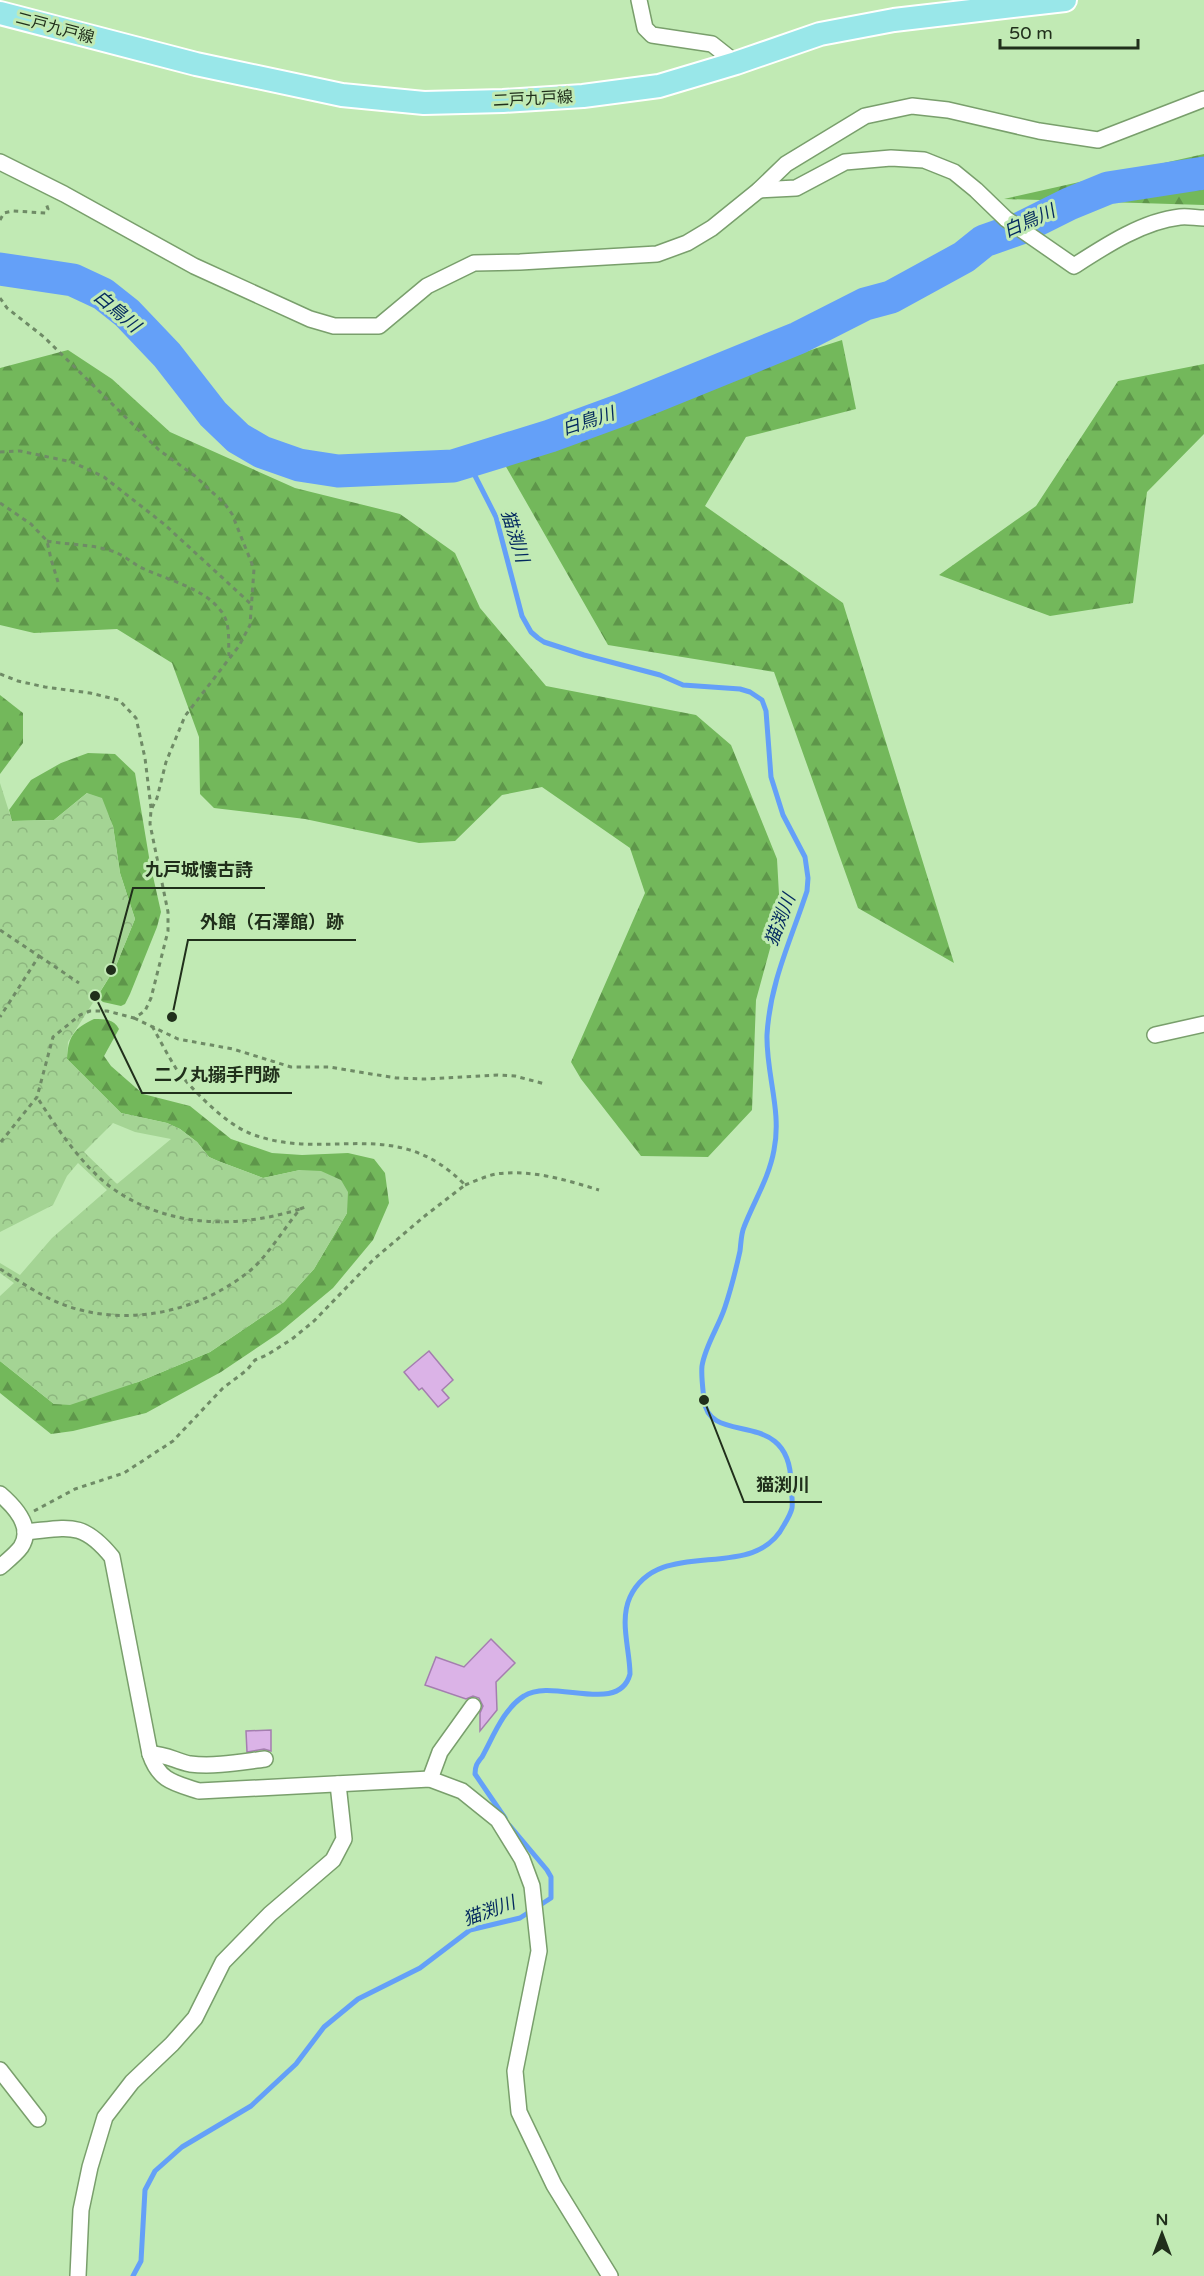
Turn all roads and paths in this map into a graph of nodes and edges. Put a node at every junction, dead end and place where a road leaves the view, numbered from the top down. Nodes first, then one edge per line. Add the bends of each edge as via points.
1 (639, 0) edge
2 (1065, 0) edge
3 (0, 13) edge
4 (736, 63) junction
5 (1204, 99) edge
6 (0, 162) edge
7 (759, 190) junction
8 (46, 202) dead end
9 (1204, 218) edge
10 (0, 220) edge
11 (0, 298) edge
12 (0, 452) edge
13 (0, 503) edge
14 (47, 541) junction
15 (58, 582) dead end
16 (252, 605) junction
17 (229, 657) junction
18 (0, 675) edge
19 (151, 810) junction
20 (0, 930) edge
21 (39, 956) junction
22 (79, 983) dead end
23 (0, 1017) edge
24 (134, 1018) junction
25 (1204, 1024) edge
26 (152, 1026) junction
27 (1155, 1035) dead end
28 (545, 1084) dead end
29 (37, 1096) junction
30 (0, 1143) edge
31 (465, 1185) junction
32 (599, 1190) dead end
33 (308, 1206) dead end
34 (300, 1209) junction
35 (0, 1269) edge
36 (0, 1494) edge
37 (21, 1516) junction
38 (25, 1532) junction
39 (0, 1567) edge
40 (473, 1706) dead end
41 (150, 1754) junction
42 (265, 1759) dead end
43 (430, 1779) junction
44 (338, 1784) junction
45 (0, 2070) edge
46 (38, 2119) dead end
47 (78, 2276) edge
48 (610, 2276) edge

1 - 4 street via 645,28 652,35 712,44
2 - 4 main road, 二戸九戸線 via 894,20 820,34
3 - 4 main road, 二戸九戸線 via 196,64 342,95 424,103 583,96 659,86
5 - 7 street via 1098,140 912,106 865,116 786,164
6 - 7 street via 194,266 310,319 334,326 379,326 427,286 474,263 657,254 712,228
7 - 9 street via 796,188 845,162 924,160 954,172 1006,219 1074,266 1140,228 1180,217
8 - 10 path via 46,213 13,211 4,213
11 - 16 path via 159,450 225,504 254,569
12 - 16 path via 20,451 72,462 104,477 164,524
13 - 14 path via 31,524
14 - 15 path
14 - 17 path via 114,551 212,601 228,626
16 - 17 path via 250,625
17 - 19 path via 185,716
18 - 19 path via 119,700 136,718
19 - 24 path via 168,932 151,998 145,1011
20 - 21 path
21 - 22 path
21 - 23 path
24 - 26 path
24 - 29 path via 90,1011 71,1022 53,1037
25 - 27 street
26 - 28 path via 178,1039 233,1048 291,1067 329,1067 396,1078 515,1076
26 - 31 path via 177,1070 212,1106 247,1132 281,1141 385,1144 414,1150
29 - 30 path
29 - 34 path via 95,1173 134,1201 185,1220 213,1222 271,1218
31 - 32 path via 495,1174 508,1174 565,1179
31 - 37 path via 374,1260 314,1321 255,1360 223,1388 173,1441 124,1473 75,1489
33 - 34 path
34 - 35 path via 253,1268 225,1289 191,1306 152,1314 112,1316 76,1309 32,1290
36 - 37 street
37 - 38 street
38 - 39 street via 22,1545
38 - 41 street via 78,1529 98,1540 112,1557
40 - 43 street via 440,1752
41 - 42 street via 164,1754 190,1764
41 - 44 street via 154,1767 166,1780 200,1791
43 - 44 street
43 - 48 street via 462,1791 498,1820 522,1859 532,1886 539,1951 515,2071 519,2112 554,2185
44 - 47 street via 344,1839 333,1860 270,1914 223,1962 195,2018 132,2082 105,2117 81,2210
45 - 46 street

